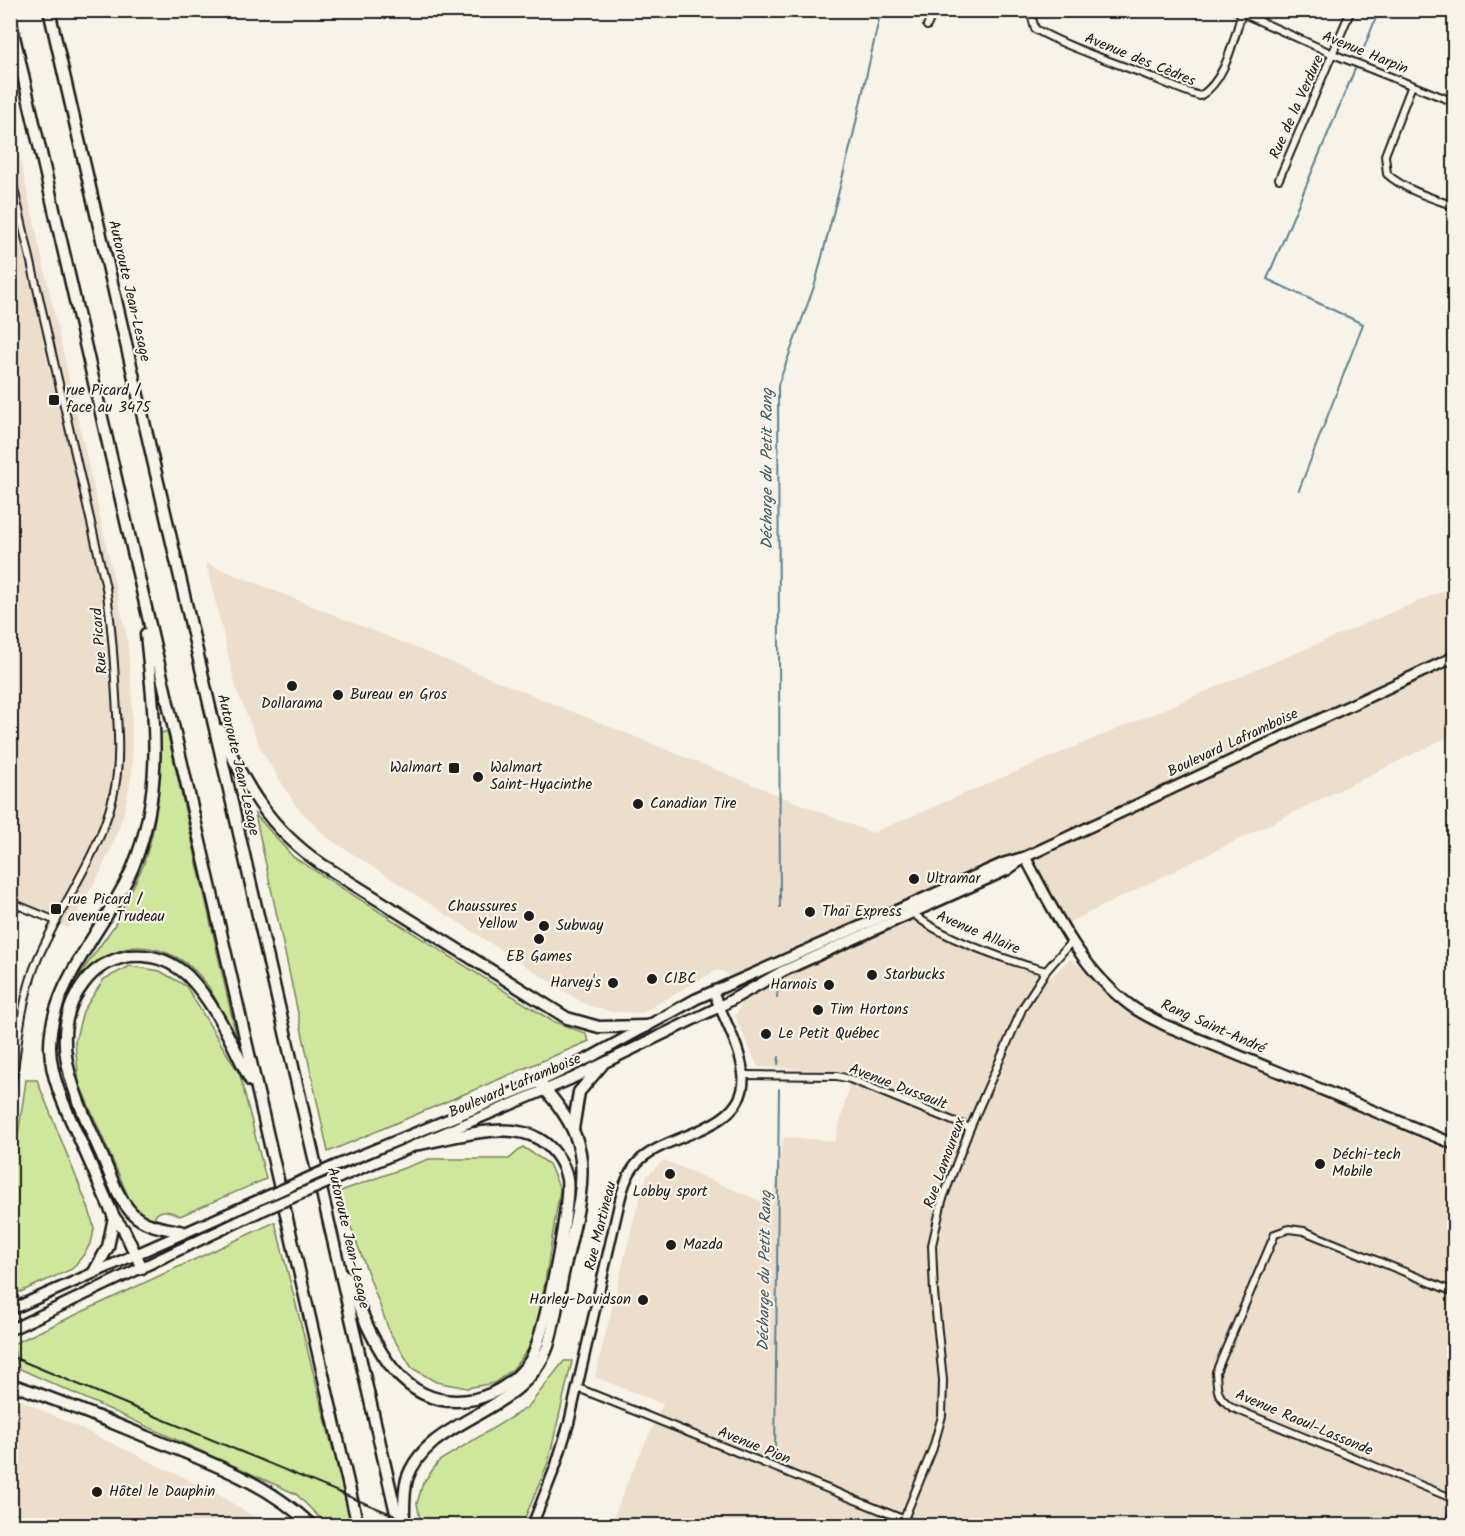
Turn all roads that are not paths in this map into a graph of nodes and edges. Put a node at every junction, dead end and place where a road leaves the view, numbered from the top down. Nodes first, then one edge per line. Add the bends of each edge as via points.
1 (49, 10) edge
2 (934, 10) edge
3 (1030, 10) edge
4 (1235, 10) edge
5 (1351, 10) edge
6 (1242, 13) junction
7 (10, 19) edge
8 (927, 26) dead end
9 (1333, 54) junction
10 (1412, 85) junction
11 (1455, 102) edge
12 (10, 171) edge
13 (1279, 179) dead end
14 (1455, 207) edge
15 (142, 592) junction
16 (1455, 657) edge
17 (209, 705) junction
18 (1025, 857) junction
19 (10, 902) edge
20 (909, 909) junction
21 (56, 921) junction
22 (1071, 942) junction
23 (1046, 971) junction
24 (713, 991) junction
25 (719, 1007) junction
26 (647, 1026) junction
27 (602, 1065) junction
28 (743, 1075) junction
29 (543, 1086) junction
30 (258, 1093) junction
31 (10, 1100) edge
32 (970, 1128) junction
33 (573, 1129) junction
34 (419, 1144) junction
35 (1455, 1144) edge
36 (114, 1217) junction
37 (183, 1232) junction
38 (333, 1244) junction
39 (135, 1253) junction
40 (142, 1268) junction
41 (94, 1272) junction
42 (1455, 1292) edge
43 (10, 1310) edge
44 (10, 1330) edge
45 (13, 1383) edge
46 (578, 1388) junction
47 (1455, 1499) edge
48 (1455, 1509) edge
49 (10, 1518) edge
50 (904, 1519) junction
51 (28, 1526) edge
52 (312, 1526) edge
53 (358, 1526) edge
54 (399, 1526) edge
55 (404, 1526) edge
56 (532, 1526) edge
57 (920, 1526) edge
58 (1448, 1526) edge

1 - 17 highway, Autoroute Jean-Lesage
2 - 8 street
3 - 6 street, Avenue des Cèdres via 1035,29 1052,38 1200,96 1217,79
4 - 6 street, Avenue Harpin
5 - 9 street, Rue de la Verdure
6 - 9 street, Avenue Harpin
7 - 15 highway
9 - 10 street, Avenue Harpin
9 - 13 street, Rue de la Verdure
10 - 11 street, Avenue Harpin
10 - 14 street via 1385,155 1387,174
12 - 21 street, Rue Picard via 105,582 114,655 118,755 114,796 96,846
15 - 30 highway
15 - 36 highway via 156,736 150,810 125,885 61,994 50,1044 60,1096
16 - 18 main road, Boulevard Laframboise
17 - 26 highway via 257,802 282,832 314,860 567,1018 595,1027
17 - 38 highway, Autoroute Jean-Lesage
18 - 20 main road, Boulevard Laframboise via 1004,862
18 - 22 main road, Rang Saint-André
19 - 21 street
20 - 23 street, Avenue Allaire via 932,929
20 - 24 main road, Boulevard Laframboise
20 - 25 main road, Boulevard Laframboise
21 - 31 street, Rue Picard via 31,978
22 - 23 street, Rue Lamoureux
22 - 35 main road, Rang Saint-André via 1101,979 1131,1006 1167,1026
23 - 32 street, Rue Lamoureux via 1023,1007
24 - 25 street, Rue Martineau
24 - 26 main road, Boulevard Laframboise
25 - 27 main road, Boulevard Laframboise
25 - 28 street, Rue Martineau
26 - 29 main road, Boulevard Laframboise
27 - 29 main road, Boulevard Laframboise
27 - 33 highway via 579,1092
28 - 32 street, Avenue Dussault via 850,1079
28 - 46 street, Rue Martineau via 739,1099 729,1113 654,1150 629,1175
29 - 33 highway
29 - 34 main road, Boulevard Laframboise
29 - 37 main road, Boulevard Laframboise, bridge via 335,1166
30 - 37 highway via 208,1001 171,963 149,956 118,959 93,972 78,992 67,1022 65,1054 71,1083 97,1144 133,1214 153,1225
30 - 53 highway
32 - 50 street, Rue Lamoureux via 942,1201 932,1245 943,1380 942,1416
33 - 55 highway via 581,1155 580,1186 546,1350 520,1387 440,1438 422,1454 406,1484
34 - 38 highway via 514,1131 545,1143 562,1166 567,1194 559,1243 538,1343 523,1370 499,1389 471,1400 442,1399 411,1387 376,1344
34 - 40 main road, Boulevard Laframboise, bridge via 263,1210
36 - 39 highway
36 - 41 highway via 108,1247
37 - 39 main road, Boulevard Laframboise
38 - 54 highway, Autoroute Jean-Lesage
39 - 40 highway
39 - 41 main road, Boulevard Laframboise
40 - 44 main road, Boulevard Laframboise
41 - 43 main road, Boulevard Laframboise
42 - 47 street, Avenue Raoul-Lassonde via 1304,1231 1289,1229 1275,1234 1216,1371 1217,1391 1223,1402 1233,1408
45 - 52 highway via 243,1478 278,1498
46 - 50 street, Avenue Pion
46 - 56 street, Rue Martineau via 556,1465
48 - 58 street
49 - 51 street
50 - 57 street, Avenue Pion

